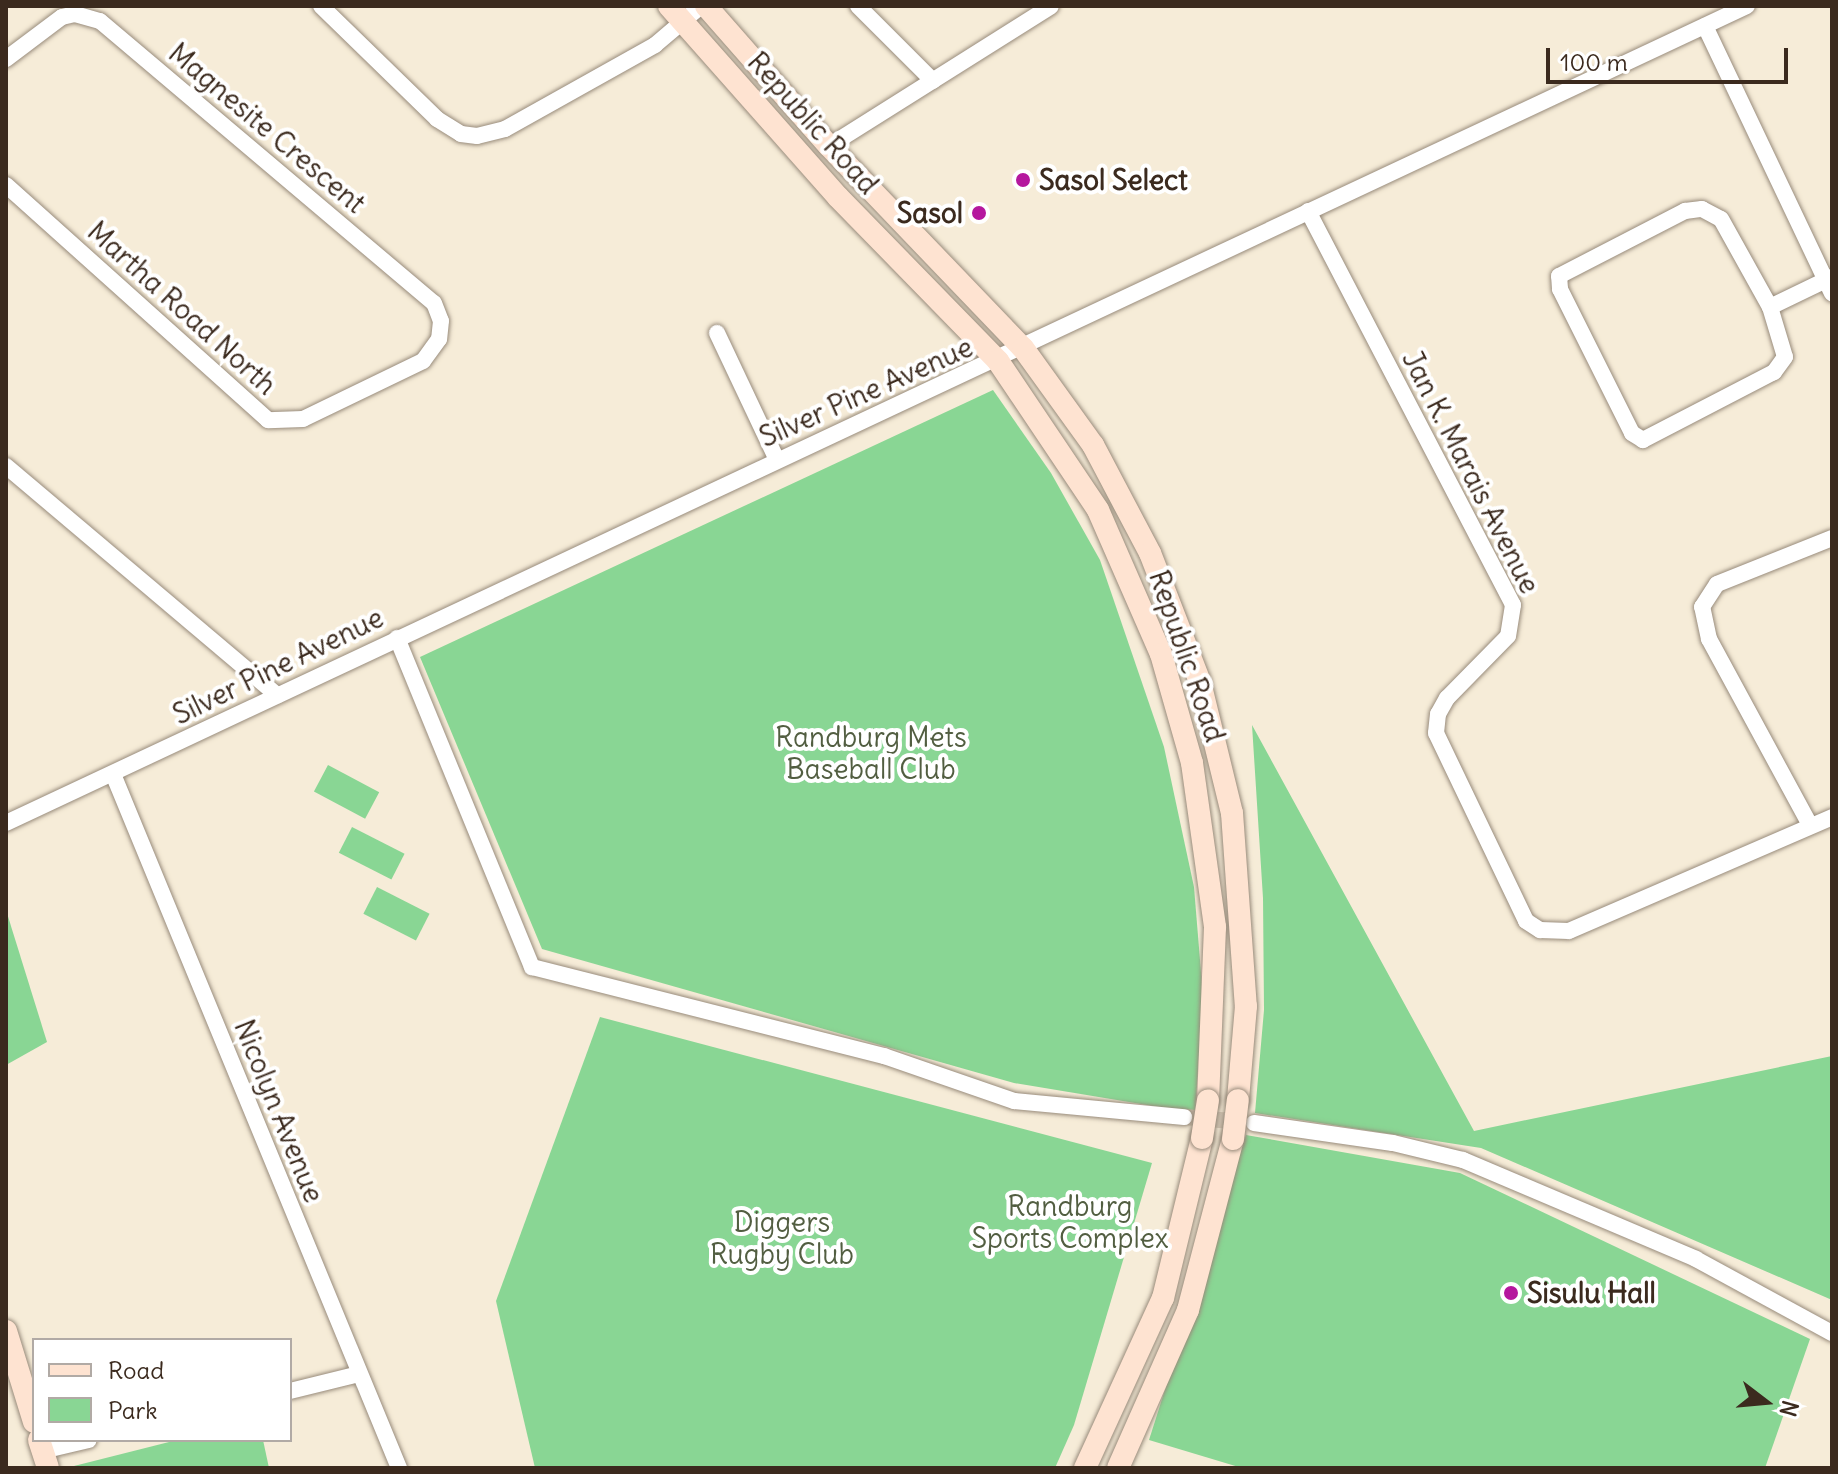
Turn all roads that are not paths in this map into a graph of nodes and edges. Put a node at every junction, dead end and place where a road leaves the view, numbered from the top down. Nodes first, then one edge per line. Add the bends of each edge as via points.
1 (321, 6) edge
2 (703, 6) edge
3 (858, 6) edge
4 (1051, 6) edge
5 (1747, 6) edge
6 (675, 14) edge
7 (1705, 26) junction
8 (6, 59) edge
9 (933, 81) junction
10 (829, 146) junction
11 (6, 185) edge
12 (1308, 211) junction
13 (1830, 283) edge
14 (1770, 307) junction
15 (717, 333) dead end
16 (1023, 348) junction
17 (423, 361) joint
18 (998, 361) junction
19 (777, 460) junction
20 (6, 466) edge
21 (1832, 538) edge
22 (397, 638) junction
23 (277, 695) junction
24 (113, 774) junction
25 (1832, 817) edge
26 (6, 823) edge
27 (1810, 825) junction
28 (1184, 1117) tunnel mouth
29 (1254, 1123) tunnel mouth
30 (6, 1331) edge
31 (1832, 1333) edge
32 (10, 1356) edge
33 (359, 1374) junction
34 (292, 1391) edge
35 (32, 1416) edge
36 (82, 1442) edge
37 (43, 1453) edge
38 (399, 1468) edge
39 (1085, 1468) edge
40 (1118, 1468) edge

1 - 6 street via 437,119 461,134 477,136 505,129 642,53
2 - 6 street
2 - 10 main road, Republic Road
3 - 9 street
4 - 9 street
5 - 7 street, Silver Pine Avenue
6 - 18 main road, Republic Road via 838,197
7 - 12 street, Silver Pine Avenue
7 - 13 street
8 - 17 street, Magnesite Crescent via 62,17 75,14 100,21 434,303 440,331
9 - 10 street
10 - 16 main road, Republic Road
11 - 17 street, Martha Road North via 268,420 303,419
12 - 16 street, Silver Pine Avenue
12 - 27 street, Jan K. Marais Avenue via 1513,605 1508,636 1447,698 1436,733 1526,921 1540,930 1569,931
13 - 14 street
14 - 14 street via 1785,350 1782,364 1643,440 1632,433 1558,281 1577,263 1685,211 1702,209 1721,219
15 - 19 street
16 - 18 street, Silver Pine Avenue
16 - 40 main road, Republic Road, bridge via 1093,445 1178,615 1219,747 1232,813 1244,941 1246,1006 1233,1139 1188,1310
18 - 19 street, Silver Pine Avenue
18 - 39 main road, Republic Road, bridge via 1098,510 1145,613 1181,719 1203,826 1215,927 1202,1138 1163,1298
19 - 22 street, Silver Pine Avenue
20 - 23 street
21 - 27 street via 1729,578 1704,598 1701,619
22 - 23 street, Silver Pine Avenue
22 - 28 street via 532,967 884,1056 1014,1101
23 - 24 street, Silver Pine Avenue
24 - 26 street, Silver Pine Avenue
24 - 33 street, Nicolyn Avenue
25 - 27 street, Jan K. Marais Avenue
29 - 31 street via 1393,1143 1490,1170 1696,1259
30 - 32 main road
32 - 35 main road
33 - 34 street
33 - 38 street, Nicolyn Avenue
36 - 37 street

